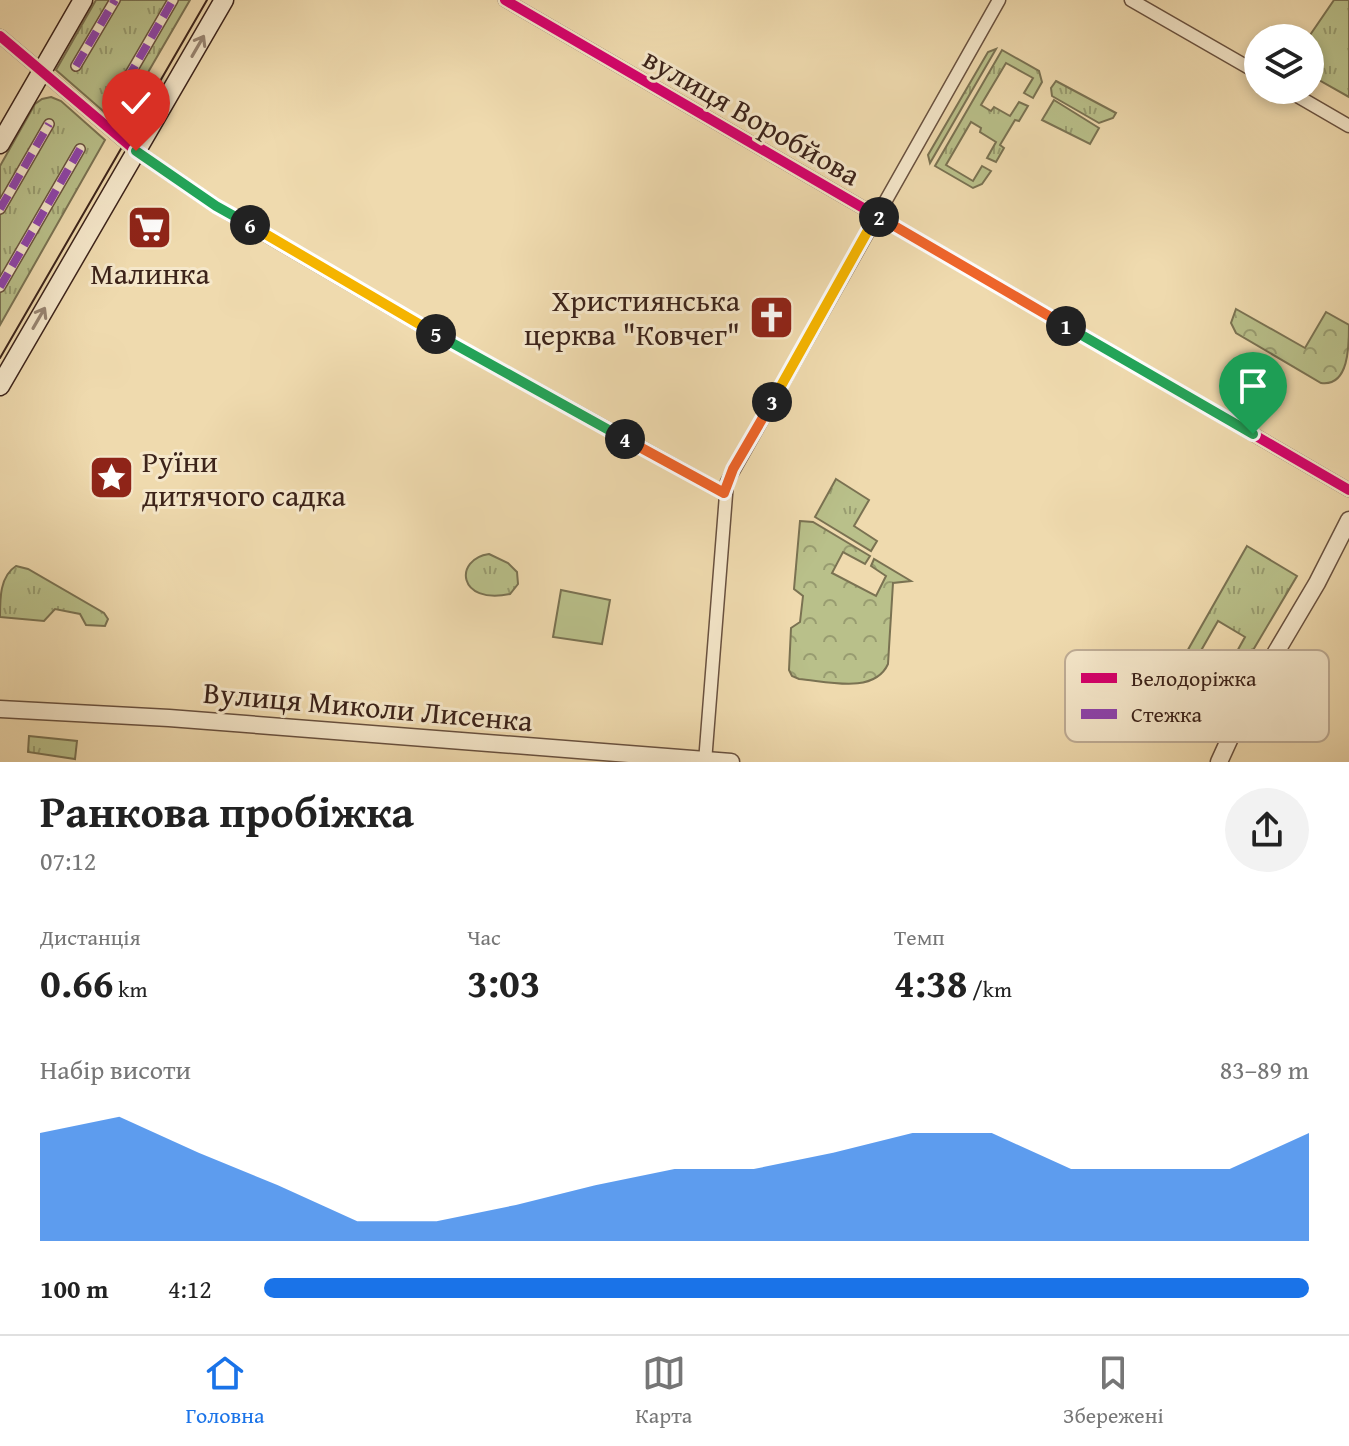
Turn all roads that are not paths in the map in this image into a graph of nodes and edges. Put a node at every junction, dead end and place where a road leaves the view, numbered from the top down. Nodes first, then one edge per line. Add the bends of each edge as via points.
1 (83, 0) edge
2 (115, 0) edge
3 (173, 0) edge
4 (224, 0) edge
5 (505, 0) edge
6 (999, 0) edge
7 (1131, 0) edge
8 (0, 36) edge
9 (1244, 65) edge
10 (76, 66) dead end
11 (41, 72) junction
12 (115, 100) dead end
13 (1311, 104) edge
14 (49, 124) dead end
15 (1349, 126) edge
16 (0, 144) edge
17 (80, 149) dead end
18 (136, 151) junction
19 (0, 209) edge
20 (876, 216) junction
21 (0, 287) edge
22 (0, 386) edge
23 (1349, 490) edge
24 (724, 493) junction
25 (1349, 520) edge
26 (1277, 650) edge
27 (0, 709) edge
28 (1228, 742) edge
29 (705, 761) edge
30 (731, 762) edge
31 (1219, 762) edge

1 - 11 main road
2 - 10 street
3 - 12 street
18 -> 4 main road
5 - 20 street, вулиця Воробйова
6 - 20 street
7 - 9 street
8 - 11 street
11 - 16 main road
11 - 18 street
13 - 15 street
14 - 19 street
17 - 21 street
22 -> 18 main road
18 - 24 street via 216,206 432,332
20 - 23 street, вулиця Воробйова
20 - 24 street
24 - 29 street
25 - 26 street
27 - 29 street, Вулиця Миколи Лисенка
28 - 31 street
29 - 30 street, Вулиця Миколи Лисенка

